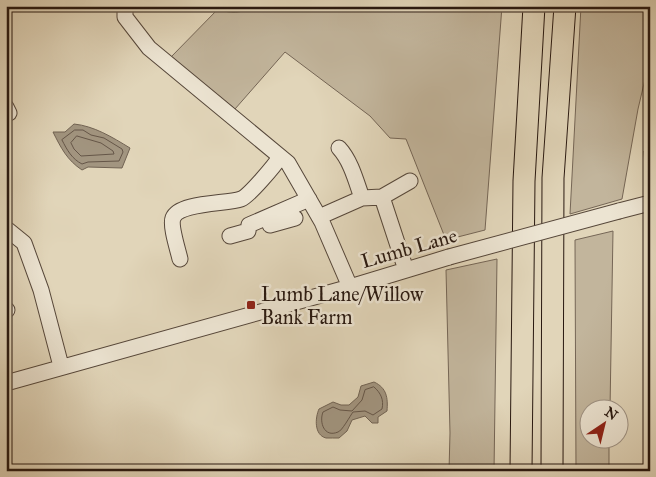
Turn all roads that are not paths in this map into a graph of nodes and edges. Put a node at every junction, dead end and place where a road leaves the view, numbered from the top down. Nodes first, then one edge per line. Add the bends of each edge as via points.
1 (125, 6) edge
2 (534, 6) edge
3 (565, 6) edge
4 (338, 148) dead end
5 (280, 157) junction
6 (410, 181) dead end
7 (382, 197) junction
8 (362, 198) junction
9 (243, 199) junction
10 (309, 199) junction
11 (650, 203) edge
12 (319, 217) junction
13 (295, 218) dead end
14 (249, 227) junction
15 (7, 229) edge
16 (230, 236) dead end
17 (180, 259) dead end
18 (403, 263) junction
19 (350, 287) junction
20 (61, 366) junction
21 (6, 383) edge
22 (521, 471) edge
23 (552, 471) edge

1 - 5 street via 125,17 149,48
2 - 22 highway via 524,181
3 - 23 highway via 553,178
4 - 8 street via 344,153
5 - 9 street
5 - 10 street via 288,163
6 - 7 street
7 - 8 street
7 - 18 street
8 - 12 street
9 - 14 street
9 - 17 street via 205,204 180,210 174,215 172,221
10 - 12 street
10 - 14 street
11 - 18 street, Lumb Lane, bridge via 448,257
12 - 19 street
13 - 14 street via 258,229
14 - 16 street
15 - 20 street via 24,243 42,290
18 - 19 street, Lumb Lane
19 - 20 street, Lumb Lane
20 - 21 street, Lumb Lane

